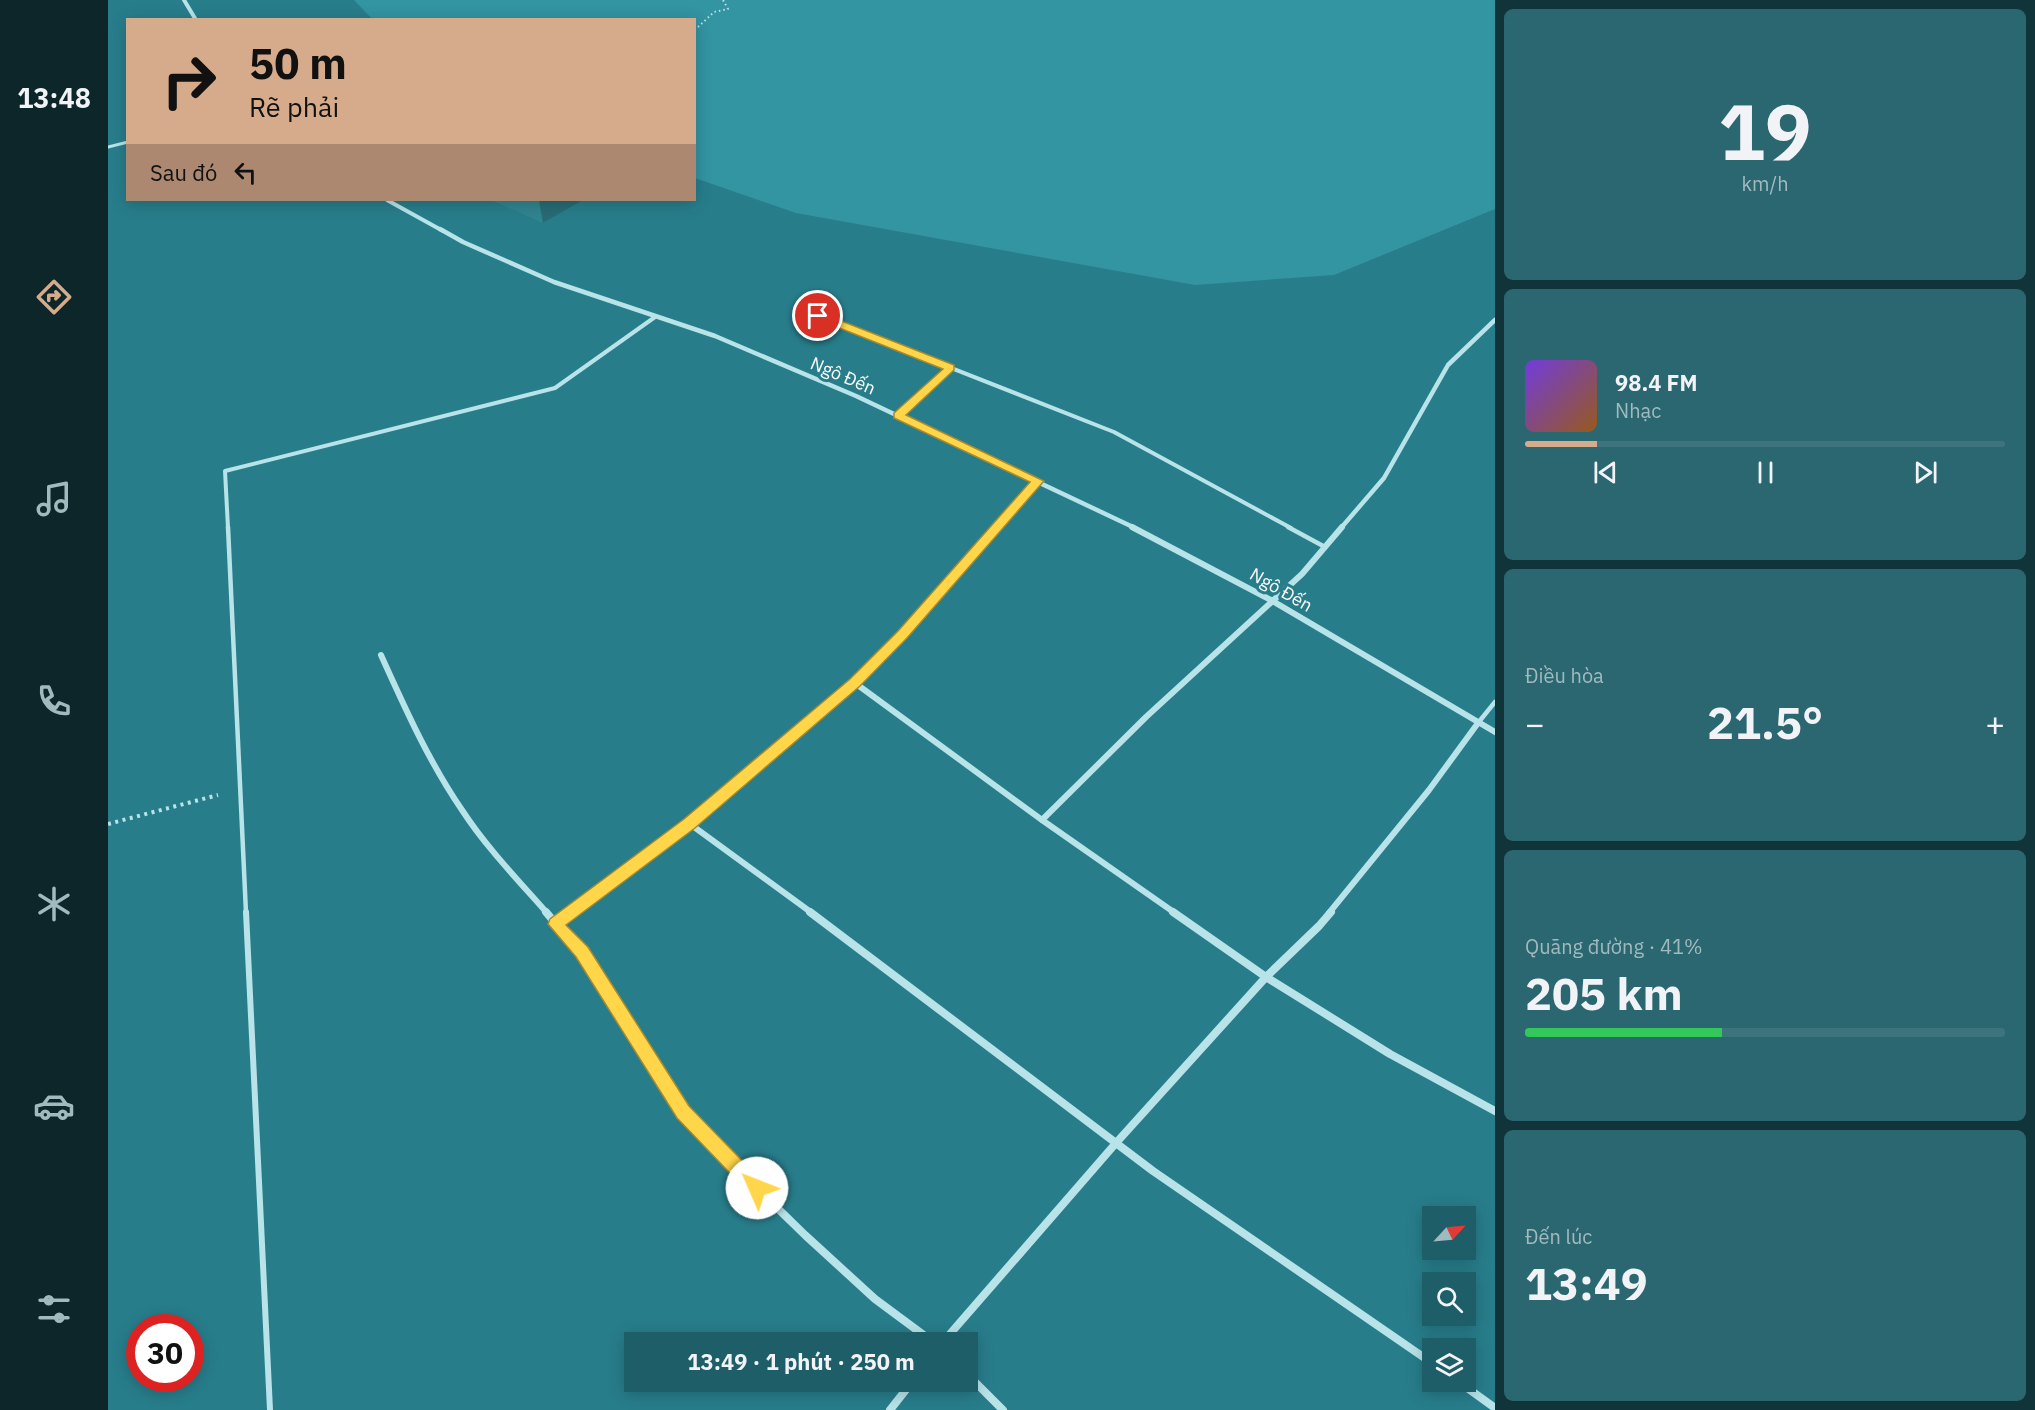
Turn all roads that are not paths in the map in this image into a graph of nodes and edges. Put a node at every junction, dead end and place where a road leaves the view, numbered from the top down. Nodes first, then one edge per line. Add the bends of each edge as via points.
1 (184, 0) edge
2 (195, 18) edge
3 (126, 142) edge
4 (108, 147) edge
5 (389, 201) edge
6 (796, 307) dead end
7 (655, 317) junction
8 (1495, 320) edge
9 (950, 368) junction
10 (898, 415) junction
11 (1038, 481) junction
12 (1325, 547) junction
13 (1271, 600) junction
14 (381, 655) dead end
15 (855, 683) junction
16 (1495, 702) edge
17 (1478, 723) junction
18 (1495, 732) edge
19 (1042, 820) junction
20 (690, 824) junction
21 (556, 924) junction
22 (1266, 977) junction
23 (1495, 1111) edge
24 (1116, 1143) junction
25 (920, 1332) edge
26 (952, 1332) edge
27 (1422, 1356) edge
28 (978, 1385) edge
29 (904, 1392) edge
30 (1473, 1392) edge
31 (1495, 1408) edge
32 (270, 1410) edge
33 (890, 1410) edge
34 (1003, 1410) edge

1 - 2 street
3 - 4 lane
5 - 7 street, Ngô Đến via 463,242 544,277
6 - 9 lane
7 - 10 street, Ngô Đến via 716,336
7 - 32 lane via 555,388 225,471
8 - 12 street via 1448,365 1384,478
9 - 10 lane
9 - 12 lane via 1114,432
10 - 11 street, Ngô Đến
11 - 13 street, Ngô Đến
11 - 15 street
12 - 13 street via 1302,574
13 - 17 street, Ngô Đến
13 - 19 street
14 - 21 street via 450,792 478,833
15 - 19 street
15 - 20 street
16 - 17 lane
17 - 18 street, Ngô Đến
17 - 22 street via 1319,926
19 - 22 street
20 - 21 street
20 - 24 street via 803,904
21 - 25 street via 582,952 683,1112 805,1235 875,1299
22 - 23 street via 1390,1054
22 - 24 street
24 - 26 street
24 - 27 street
28 - 34 street
29 - 33 street
30 - 31 street

